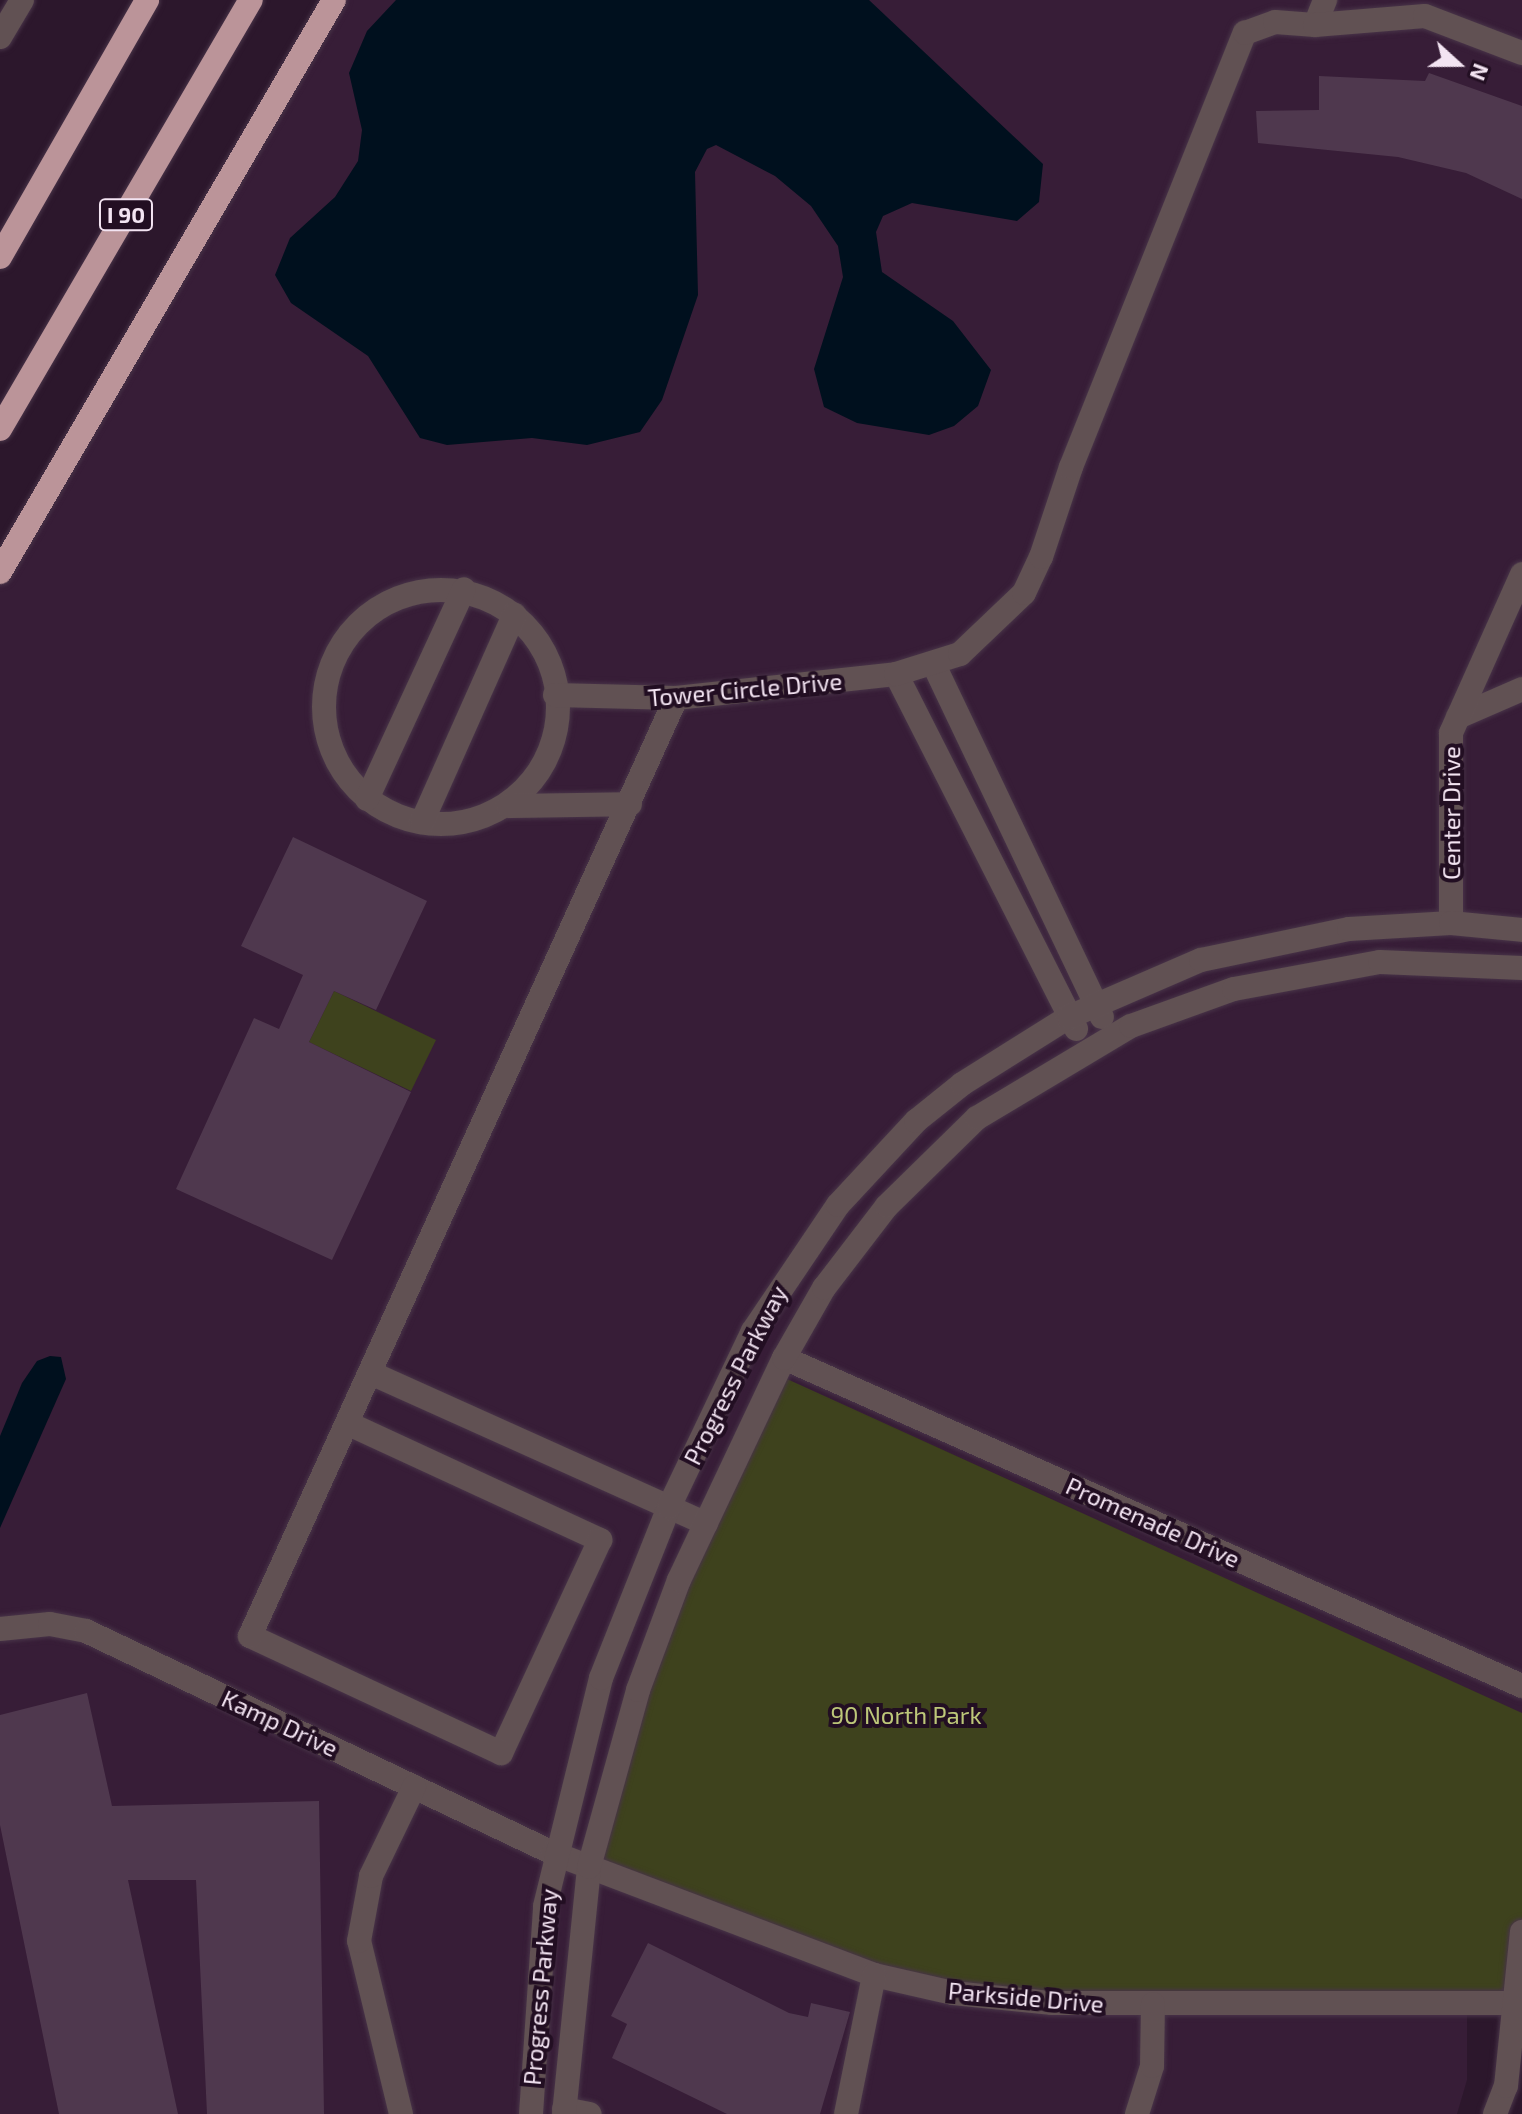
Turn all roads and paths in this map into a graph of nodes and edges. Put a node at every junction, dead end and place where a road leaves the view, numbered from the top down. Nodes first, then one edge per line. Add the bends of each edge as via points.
1 (22, 0) edge
2 (147, 0) edge
3 (251, 0) edge
4 (334, 0) edge
5 (1325, 0) edge
6 (1315, 25) junction
7 (0, 37) edge
8 (1522, 53) edge
9 (158, 160) junction
10 (0, 257) edge
11 (0, 429) edge
12 (0, 451) edge
13 (0, 572) edge
14 (1522, 574) edge
15 (464, 589) junction
16 (514, 615) junction
17 (934, 665) junction
18 (896, 674) junction
19 (1522, 689) edge
20 (555, 695) junction
21 (676, 698) junction
22 (1458, 717) junction
23 (367, 799) junction
24 (630, 804) junction
25 (508, 806) junction
26 (422, 822) junction
27 (1451, 923) junction
28 (1522, 930) edge
29 (1522, 968) edge
30 (1095, 1004) junction
31 (1069, 1017) junction
32 (1111, 1036) junction
33 (1086, 1048) junction
34 (784, 1358) junction
35 (373, 1374) junction
36 (349, 1424) junction
37 (669, 1507) junction
38 (706, 1524) junction
39 (0, 1629) edge
40 (1522, 1686) edge
41 (414, 1787) junction
42 (553, 1853) junction
43 (589, 1867) junction
44 (1522, 1932) edge
45 (874, 1975) junction
46 (1519, 2002) edge
47 (1153, 2004) junction
48 (564, 2112) edge
49 (401, 2114) edge
50 (531, 2114) edge
51 (590, 2114) edge
52 (846, 2114) edge
53 (1137, 2114) edge
54 (1495, 2114) edge

1 - 7 street
2 - 10 highway
3 - 9 highway, I 90
4 - 13 highway
5 - 6 street
6 - 8 street, Tower Circle Drive via 1425,16
6 - 17 street, Tower Circle Drive via 1275,22 1245,33 1024,593 994,628
9 - 11 highway, I 90
9 - 12 highway
14 - 22 street, Center Drive
15 - 16 street
15 - 23 street
15 - 23 street via 424,589 387,601 356,625 334,657 324,695 326,734 341,770
16 - 20 street via 554,667
16 - 26 street
17 - 18 street, Tower Circle Drive
17 - 30 street
18 - 21 street, Tower Circle Drive
18 - 31 street
19 - 22 street
20 - 21 street, Tower Circle Drive
20 - 25 street via 557,735 541,772
21 - 24 street
22 - 27 street, Center Drive via 1448,760
23 - 26 street
24 - 25 street
24 - 35 street
25 - 26 street via 478,820
27 - 28 street, Progress Parkway
27 - 30 street, Progress Parkway via 1349,929 1217,956
29 - 32 street, Progress Parkway via 1380,962 1234,989
30 - 31 street, Progress Parkway
30 - 32 street
31 - 33 street
31 - 37 street, Progress Parkway via 950,1093 838,1205 759,1320
32 - 33 street, Progress Parkway
33 - 34 street, Progress Parkway via 977,1118 927,1164 853,1247
34 - 38 street, Progress Parkway
34 - 40 street, Promenade Drive
35 - 36 street
35 - 37 street
36 - 36 street via 600,1540 501,1753 250,1636
37 - 38 street
37 - 42 street, Progress Parkway via 601,1678
38 - 43 street, Progress Parkway via 638,1690
39 - 41 street, Kamp Drive via 50,1624 86,1631
41 - 42 street, Kamp Drive
41 - 49 street via 371,1876 359,1941
42 - 43 street, Parkside Drive
42 - 50 street, Progress Parkway via 534,2014
43 - 45 street, Parkside Drive
43 - 48 street, Progress Parkway
44 - 46 street
45 - 47 street, Parkside Drive via 953,1993
45 - 52 street
46 - 47 street, Parkside Drive
46 - 54 street via 1506,2086
47 - 53 street via 1152,2066
48 - 51 street

